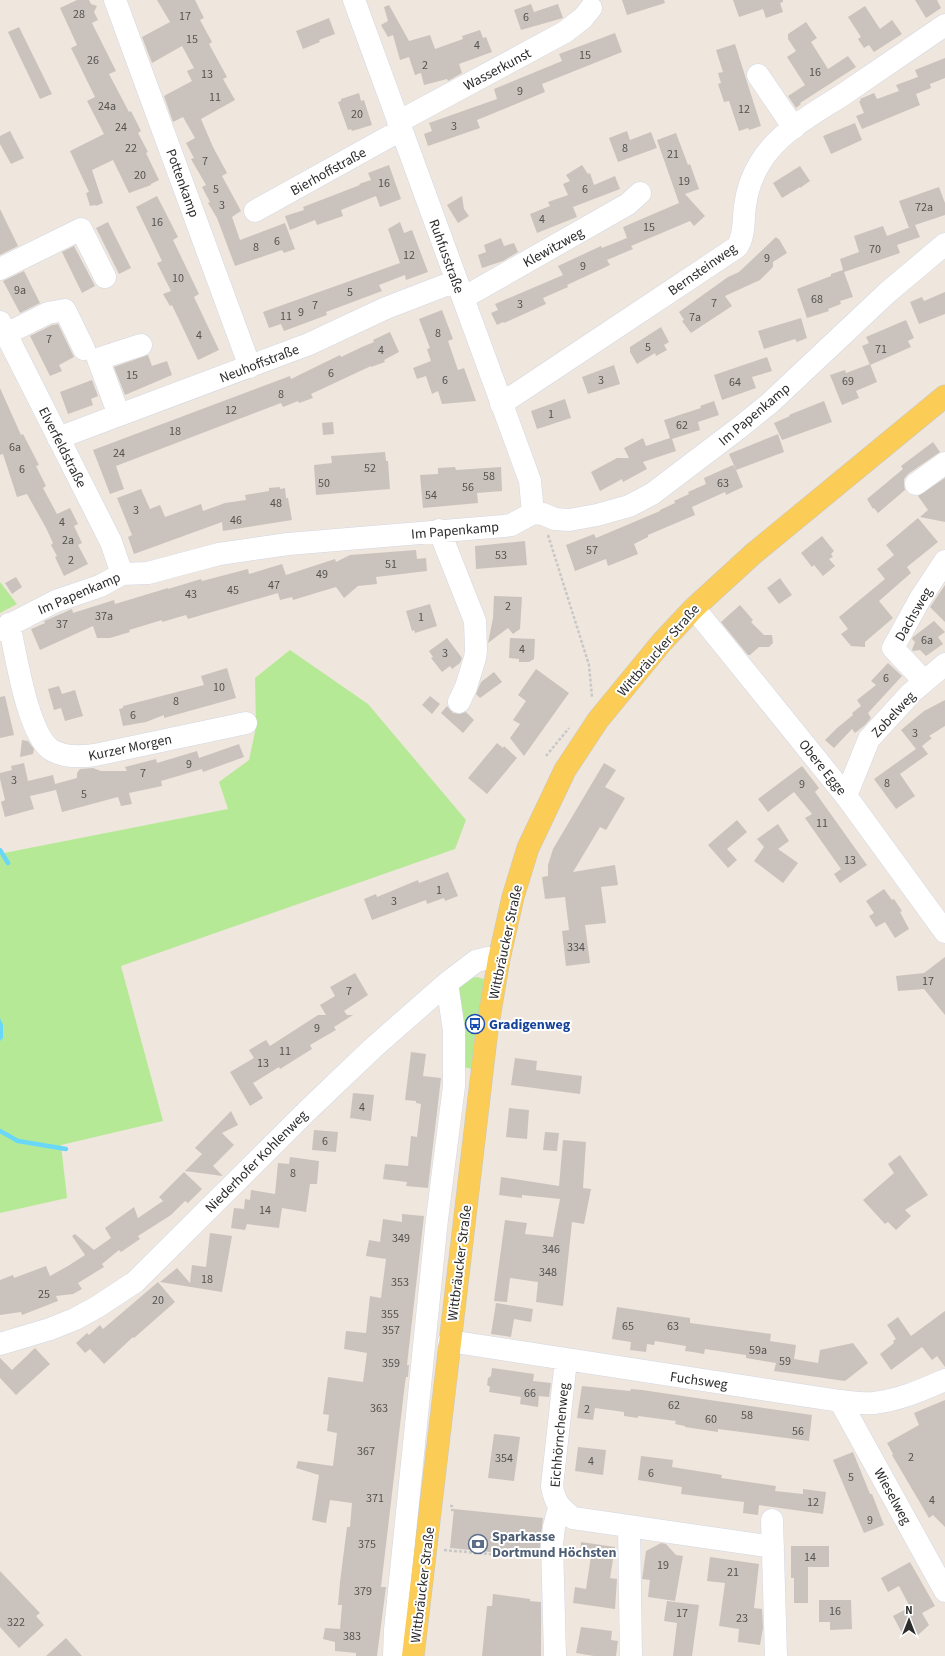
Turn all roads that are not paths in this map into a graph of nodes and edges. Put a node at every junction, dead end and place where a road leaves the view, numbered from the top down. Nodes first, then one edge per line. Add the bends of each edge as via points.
1 (115, 0) edge
2 (354, 0) edge
3 (591, 8) dead end
4 (945, 25) edge
5 (758, 75) dead end
6 (400, 126) junction
7 (794, 128) junction
8 (640, 193) dead end
9 (255, 211) dead end
10 (945, 244) edge
11 (0, 269) edge
12 (104, 277) dead end
13 (460, 289) junction
14 (3, 328) edge
15 (141, 345) dead end
16 (84, 349) dead end
17 (250, 367) junction
18 (945, 396) edge
19 (501, 404) junction
20 (119, 415) junction
21 (58, 438) junction
22 (945, 463) edge
23 (916, 484) dead end
24 (533, 513) junction
25 (439, 530) junction
26 (945, 561) edge
27 (122, 574) junction
28 (694, 608) junction
29 (5, 627) edge
30 (943, 668) edge
31 (924, 681) junction
32 (459, 702) dead end
33 (246, 723) dead end
34 (846, 796) junction
35 (945, 932) edge
36 (499, 959) junction
37 (440, 990) junction
38 (449, 1341) junction
39 (0, 1344) edge
40 (566, 1360) junction
41 (945, 1380) edge
42 (840, 1401) junction
43 (560, 1508) junction
44 (772, 1520) dead end
45 (629, 1527) junction
46 (773, 1547) junction
47 (945, 1590) edge
48 (394, 1656) edge
49 (413, 1656) edge
50 (555, 1656) edge
51 (631, 1656) edge
52 (776, 1656) edge

1 - 17 street, Pottenkamp
2 - 6 street, Ruhfusstraße
3 - 6 street, Wasserkunst via 565,32
4 - 7 street, Bernsteinweg
5 - 7 street
6 - 9 street, Bierhoffstraße
6 - 13 street, Ruhfusstraße
7 - 19 street, Bernsteinweg via 760,162 747,194 741,241 737,247
8 - 13 street, Klewitzweg via 628,204
10 - 24 street, Im Papenkamp via 888,292 770,403 652,494 614,511 569,520
11 - 12 street via 81,229
13 - 17 street, Neuhoffstraße via 386,308 309,344
13 - 19 street, Ruhfusstraße
14 - 16 street via 65,310
14 - 21 street, Elverfeldstraße
15 - 20 street via 98,360
17 - 20 street, Neuhoffstraße
18 - 28 main road, Wittbräucker Straße via 753,554
19 - 24 street, Ruhfusstraße via 530,481
20 - 21 street, Neuhoffstraße
21 - 27 street, Elverfeldstraße via 111,542
22 - 23 street
24 - 25 street, Im Papenkamp via 511,525
25 - 27 street, Im Papenkamp via 258,548 219,554 158,571
25 - 32 street via 475,622 475,658
26 - 31 street, Dachsweg via 893,648
27 - 29 street, Im Papenkamp via 100,586 56,601
28 - 34 street, Obere Egge
28 - 36 main road, Wittbräucker Straße via 662,642 598,720 565,770 528,848 513,897
29 - 33 street, Kurzer Morgen via 35,727 43,742 59,753 83,757
30 - 31 street, Zobelweg
31 - 34 street, Zobelweg via 869,739
34 - 35 street, Obere Egge
36 - 37 street, Niederhofer Kohlenweg via 476,961
36 - 38 main road, Wittbräucker Straße via 485,1044
37 - 39 street, Niederhofer Kohlenweg via 308,1110 135,1282 75,1319
37 - 48 street, Wittbräucker Straße via 454,1031 454,1086 437,1219
38 - 40 street, Fuchsweg
38 - 49 main road, Wittbräucker Straße
40 - 42 street, Fuchsweg
40 - 43 street, Eichhörnchenweg via 552,1486 554,1498
41 - 42 street, Fuchsweg via 896,1399 873,1403
42 - 47 street, Wieselweg
43 - 45 street, Eichhörnchenweg via 573,1518
43 - 50 street via 552,1544
44 - 46 street
45 - 46 street, Eichhörnchenweg
45 - 51 street
46 - 52 street

